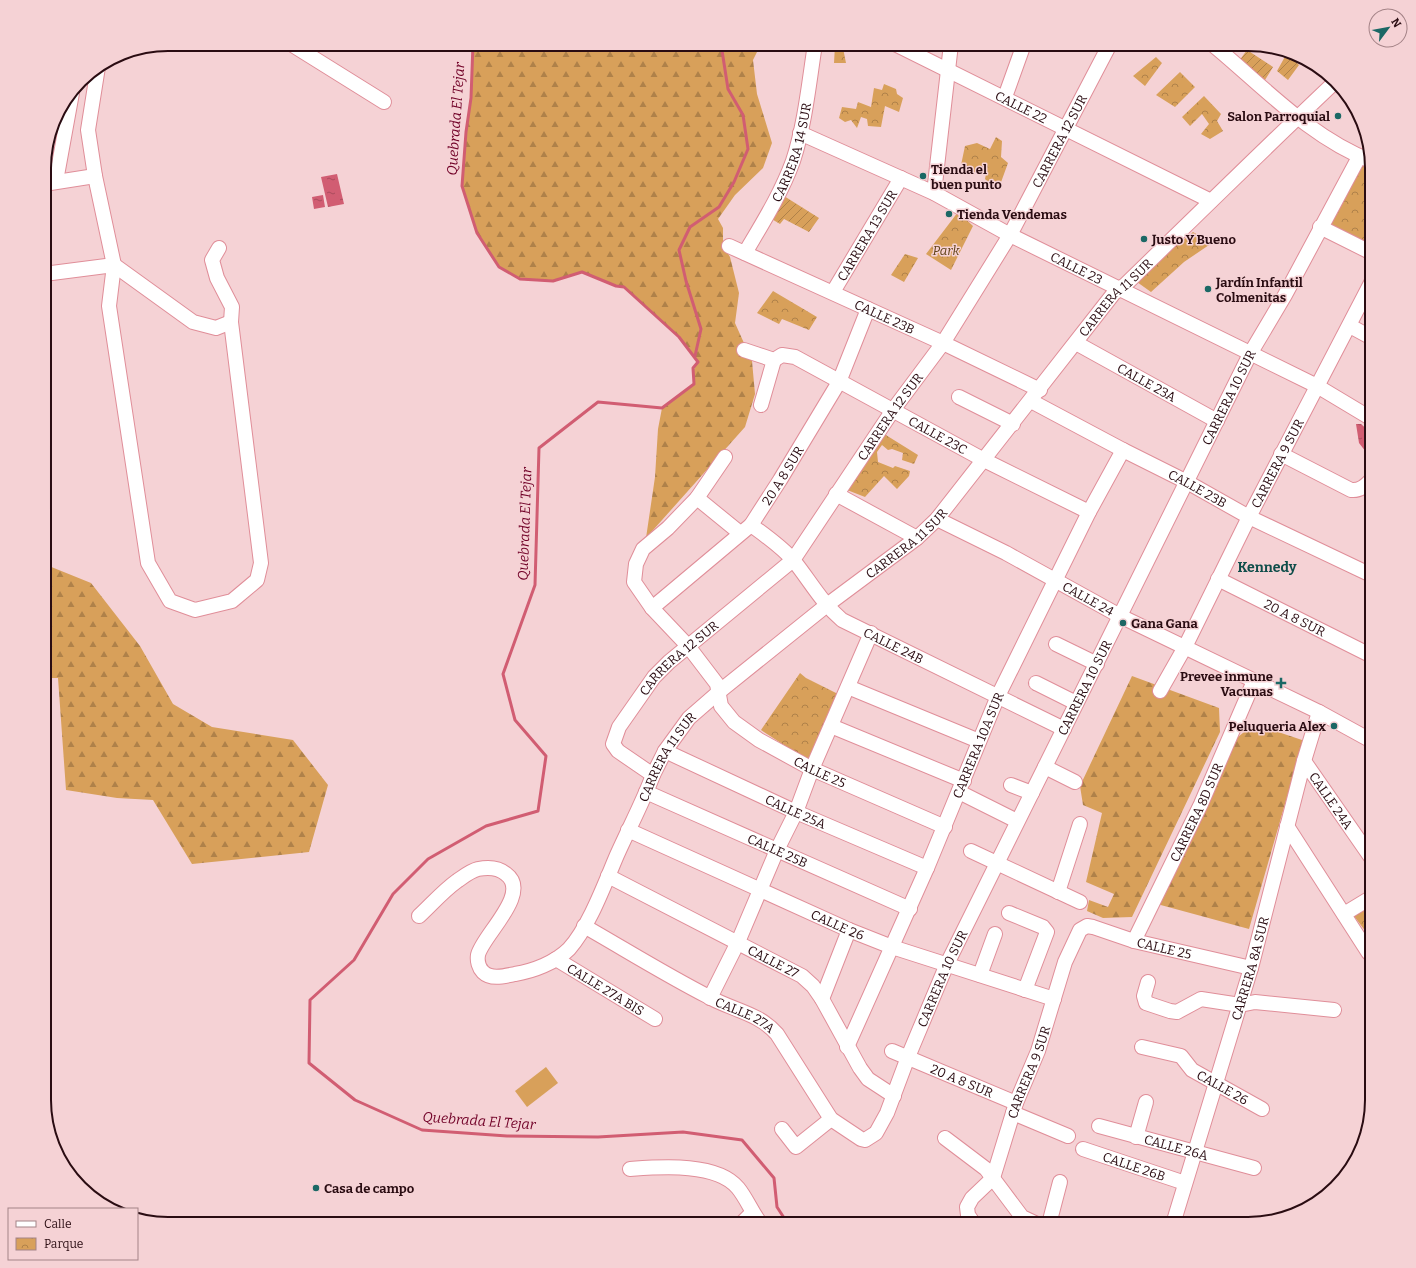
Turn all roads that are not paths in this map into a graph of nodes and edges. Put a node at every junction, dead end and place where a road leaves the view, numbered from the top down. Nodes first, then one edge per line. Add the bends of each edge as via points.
1 (302, 51) edge
2 (815, 51) edge
3 (910, 51) edge
4 (951, 51) edge
5 (1021, 51) edge
6 (1106, 51) edge
7 (1220, 51) edge
8 (948, 69) junction
9 (97, 76) edge
10 (1331, 85) edge
11 (1005, 97) junction
12 (384, 102) dead end
13 (69, 106) edge
14 (1298, 116) junction
15 (1066, 128) junction
16 (800, 133) junction
17 (1365, 159) edge
18 (95, 176) junction
19 (901, 178) junction
20 (51, 179) edge
21 (51, 183) edge
22 (934, 194) junction
23 (1211, 201) junction
24 (1320, 227) junction
25 (1010, 235) junction
26 (730, 246) dead end
27 (219, 248) dead end
28 (1365, 250) edge
29 (745, 253) junction
30 (114, 265) junction
31 (51, 273) edge
32 (1119, 289) junction
33 (833, 292) junction
34 (1365, 295) edge
35 (868, 309) junction
36 (231, 322) junction
37 (1350, 326) junction
38 (1365, 334) edge
39 (943, 343) junction
40 (1076, 343) junction
41 (744, 350) dead end
42 (1250, 354) junction
43 (774, 360) junction
44 (839, 382) junction
45 (1317, 386) junction
46 (1040, 390) junction
47 (959, 397) dead end
48 (1031, 401) junction
49 (761, 404) dead end
50 (893, 410) junction
51 (1365, 415) edge
52 (1217, 422) junction
53 (1012, 424) junction
54 (1123, 450) junction
55 (1281, 454) junction
56 (725, 457) dead end
57 (984, 460) junction
58 (1187, 482) junction
59 (1365, 485) edge
60 (836, 494) junction
61 (697, 498) junction
62 (1089, 512) junction
63 (1249, 517) junction
64 (937, 519) junction
65 (746, 529) junction
66 (917, 538) junction
67 (793, 560) junction
68 (1365, 572) edge
69 (1218, 578) junction
70 (1056, 581) junction
71 (827, 605) junction
72 (652, 608) junction
73 (1120, 616) junction
74 (871, 633) junction
75 (1056, 644) dead end
76 (688, 646) junction
77 (1185, 647) junction
78 (1365, 652) edge
79 (1097, 664) junction
80 (1254, 681) junction
81 (1036, 683) dead end
82 (848, 687) junction
83 (720, 690) junction
84 (1160, 691) dead end
85 (998, 696) junction
86 (1076, 703) junction
87 (1320, 712) junction
88 (831, 726) junction
89 (1064, 729) junction
90 (1365, 732) edge
91 (979, 741) junction
92 (665, 751) junction
93 (1304, 761) junction
94 (1046, 767) junction
95 (812, 769) junction
96 (653, 775) junction
97 (1075, 782) dead end
98 (1011, 785) dead end
99 (962, 786) junction
100 (646, 792) junction
101 (1032, 793) junction
102 (796, 812) junction
103 (1017, 821) junction
104 (1080, 824) dead end
105 (1287, 826) junction
106 (945, 827) junction
107 (628, 830) junction
108 (1365, 849) edge
109 (777, 850) junction
110 (971, 851) dead end
111 (996, 862) junction
112 (927, 868) junction
113 (608, 876) junction
114 (760, 890) junction
115 (1058, 892) junction
116 (1365, 901) edge
117 (1080, 902) dead end
118 (910, 909) junction
119 (1009, 913) dead end
120 (1344, 914) junction
121 (419, 916) dead end
122 (584, 926) junction
123 (849, 930) junction
124 (1080, 930) joint
125 (995, 934) dead end
126 (1134, 941) junction
127 (738, 942) junction
128 (892, 947) junction
129 (1365, 947) edge
130 (556, 959) junction
131 (947, 964) junction
132 (1251, 968) junction
133 (980, 975) junction
134 (1148, 982) dead end
135 (1025, 990) junction
136 (710, 998) junction
137 (1054, 999) junction
138 (822, 1000) junction
139 (1240, 1005) junction
140 (1334, 1010) dead end
141 (655, 1020) dead end
142 (848, 1047) junction
143 (1142, 1047) dead end
144 (892, 1051) dead end
145 (908, 1057) junction
146 (1216, 1082) junction
147 (894, 1096) junction
148 (1146, 1102) dead end
149 (1014, 1108) junction
150 (1262, 1109) dead end
151 (831, 1119) junction
152 (1099, 1126) dead end
153 (782, 1129) dead end
154 (1068, 1136) dead end
155 (1136, 1137) junction
156 (945, 1138) dead end
157 (868, 1140) joint
158 (1083, 1149) dead end
159 (1195, 1151) junction
160 (1254, 1168) dead end
161 (630, 1169) dead end
162 (993, 1178) junction
163 (1060, 1182) dead end
164 (1185, 1183) junction
165 (755, 1217) edge
166 (969, 1217) edge
167 (1018, 1217) edge
168 (1051, 1217) edge
169 (1175, 1217) edge

1 - 12 street
2 - 16 street, CARRERA 14 SUR
3 - 8 street, CALLE 22
4 - 8 street
5 - 11 street
6 - 15 street, CARRERA 12 SUR
7 - 14 street
8 - 11 street, CALLE 22
8 - 22 street
9 - 18 street via 88,130
10 - 14 street, CARRERA 11 SUR
11 - 15 street, CALLE 22
13 - 20 street
14 - 17 street via 1328,139
14 - 23 street, CARRERA 11 SUR
15 - 23 street, CALLE 22
15 - 25 street, CARRERA 12 SUR
16 - 19 street, CALLE 23
16 - 29 street, CARRERA 14 SUR via 792,162 779,192
17 - 24 street, CARRERA 10 SUR
18 - 21 street
18 - 30 street
19 - 22 street, CALLE 23
19 - 33 street, CARRERA 13 SUR
22 - 25 street, CALLE 23
23 - 32 street, CARRERA 11 SUR
24 - 28 street
24 - 42 street, CARRERA 10 SUR via 1285,295
25 - 32 street, CALLE 23
25 - 39 street, CARRERA 12 SUR
26 - 29 street, CALLE 23B
27 - 36 street via 212,260 217,278 232,307
29 - 33 street, CALLE 23B
30 - 31 street
30 - 36 street via 193,322 216,328
30 - 36 street via 109,306 148,563 170,601 195,610 232,601 257,580 261,563
32 - 40 street, CARRERA 11 SUR
32 - 42 street, CALLE 23 via 1144,299
33 - 35 street, CALLE 23B
34 - 37 street, CARRERA 9 SUR
35 - 39 street, CALLE 23B
35 - 44 street, 20 A 8 SUR
37 - 38 street
37 - 45 street, CARRERA 9 SUR
39 - 46 street, CALLE 23B
39 - 50 street, CARRERA 12 SUR
40 - 46 street, CARRERA 11 SUR
40 - 52 street, CALLE 23A
41 - 43 street, CALLE 23C
42 - 45 street, CALLE 23
42 - 52 street, CARRERA 10 SUR
43 - 44 street, CALLE 23C via 782,355 796,357
43 - 49 street
44 - 50 street, CALLE 23C
44 - 65 street, 20 A 8 SUR via 780,480
45 - 51 street, CALLE 23
45 - 55 street, CARRERA 9 SUR
46 - 48 street, CARRERA 11 SUR
47 - 53 street
48 - 53 street, CARRERA 11 SUR
48 - 54 street, CALLE 23B
50 - 57 street, CALLE 23C
50 - 60 street, CARRERA 12 SUR
52 - 58 street, CARRERA 10 SUR
53 - 57 street, CARRERA 11 SUR
54 - 58 street, CALLE 23B
54 - 62 street, CARRERA 10A SUR
55 - 59 street via 1351,490 1357,490
55 - 63 street, CARRERA 9 SUR
56 - 61 street
57 - 62 street, CALLE 23C
57 - 64 street, CARRERA 11 SUR
58 - 63 street, CALLE 23B
58 - 73 street, CARRERA 10 SUR
60 - 66 street
60 - 67 street, CARRERA 12 SUR
61 - 65 street, CALLE 24B
61 - 72 street via 643,549 636,564 634,582
62 - 70 street, CARRERA 10A SUR
63 - 68 street, CALLE 23B
63 - 69 street, CARRERA 9 SUR
64 - 66 street, CARRERA 11 SUR
64 - 70 street, CALLE 24
65 - 67 street, CALLE 24B via 771,540
65 - 72 street, 20 A 8 SUR
66 - 71 street, CARRERA 11 SUR
67 - 71 street, CALLE 24B
67 - 76 street, CARRERA 12 SUR
69 - 77 street, CARRERA 9 SUR
69 - 78 street, 20 A 8 SUR
70 - 73 street, CALLE 24
70 - 85 street, CARRERA 10A SUR
71 - 74 street, CALLE 24B via 842,620
71 - 83 street, CARRERA 11 SUR
72 - 76 street
73 - 77 street, CALLE 24
73 - 79 street, CARRERA 10 SUR
74 - 82 street
74 - 85 street, CALLE 24B
75 - 79 street
76 - 83 street
76 - 96 street, CARRERA 12 SUR via 664,667 642,692 619,727 613,744 618,751
77 - 80 street, CALLE 24
77 - 84 street, CARRERA 9 SUR
79 - 86 street, CARRERA 10 SUR
80 - 87 street, CALLE 24
80 - 126 street, CARRERA 8D SUR via 1201,804
81 - 86 street
82 - 88 street
82 - 91 street
83 - 92 street, CARRERA 11 SUR via 689,718
83 - 95 street, CALLE 25 via 721,706 734,722 759,740
85 - 89 street, CALLE 24B
85 - 91 street, CARRERA 10A SUR
86 - 89 street, CARRERA 10 SUR
87 - 90 street, CALLE 24
87 - 93 street, CARRERA 8A SUR
88 - 95 street
88 - 99 street
89 - 94 street, CARRERA 10 SUR
91 - 99 street, CARRERA 10A SUR
92 - 96 street, CARRERA 11 SUR
92 - 102 street, CALLE 25A
93 - 105 street, CARRERA 8A SUR
93 - 108 street, CALLE 24A
94 - 97 street
94 - 101 street, CARRERA 10 SUR
95 - 102 street
95 - 106 street, CALLE 25
96 - 100 street, CARRERA 11 SUR
98 - 101 street
99 - 103 street
99 - 106 street, CARRERA 10A SUR
100 - 107 street, CARRERA 11 SUR
100 - 109 street, CALLE 25B
101 - 103 street, CARRERA 10 SUR
102 - 109 street
102 - 112 street, CALLE 25A
103 - 111 street, CARRERA 10 SUR
104 - 115 street
105 - 120 street
105 - 132 street, CARRERA 8A SUR
106 - 112 street, CARRERA 10A SUR
107 - 113 street, CARRERA 11 SUR
107 - 114 street, CALLE 26
109 - 114 street
109 - 118 street, CALLE 25B
110 - 111 street
111 - 115 street
111 - 131 street, CARRERA 10 SUR
112 - 118 street, CARRERA 10A SUR
113 - 122 street, CARRERA 11 SUR
113 - 127 street, CALLE 27
114 - 123 street, CALLE 26
114 - 127 street
115 - 117 street
116 - 120 street
118 - 128 street, CARRERA 10A SUR
119 - 135 street via 1043,927 1047,932
120 - 129 street
121 - 130 street, CARRERA 11 SUR via 455,882 476,870 488,867 498,869 507,874 514,883 514,890 506,911 479,952 478,964 483,972 491,977 518,973 538,968
122 - 130 street, CARRERA 11 SUR via 572,944
122 - 136 street, CALLE 27A
123 - 128 street, CALLE 26
123 - 138 street
124 - 126 street, CALLE 25 via 1086,926 1093,927
124 - 137 street, CARRERA 9 SUR via 1065,962
125 - 133 street
126 - 132 street, CALLE 25
127 - 136 street
127 - 138 street, CALLE 27 via 802,976
128 - 131 street, CALLE 26
128 - 142 street, CARRERA 10A SUR
130 - 141 street, CALLE 27A BIS
131 - 133 street, CALLE 26
131 - 145 street, CARRERA 10 SUR
132 - 139 street, CARRERA 8A SUR
133 - 135 street, CALLE 26
134 - 139 street via 1144,996 1146,1003 1170,1011 1177,1012 1201,999
135 - 137 street, CALLE 26
136 - 151 street, CALLE 27A via 769,1025
137 - 149 street, CARRERA 9 SUR via 1038,1051
138 - 142 street, CALLE 27
139 - 140 street via 1255,1002
139 - 146 street, CARRERA 8A SUR
142 - 147 street, CALLE 27 via 868,1079
143 - 146 street, CALLE 26 via 1181,1056 1190,1068
144 - 145 street
145 - 147 street, CARRERA 10 SUR
145 - 149 street, 20 A 8 SUR
146 - 150 street, CALLE 26
146 - 159 street, CARRERA 8A SUR
147 - 157 street, CARRERA 10 SUR via 876,1133
148 - 155 street
149 - 154 street
149 - 162 street, CARRERA 9 SUR
151 - 153 street via 796,1147
151 - 157 street, CALLE 27A via 861,1139
152 - 155 street, CALLE 26A
155 - 159 street, CALLE 26A
156 - 162 street via 978,1162
158 - 164 street, CALLE 26B
159 - 160 street, CALLE 26A
159 - 164 street, CARRERA 8A SUR
161 - 165 street via 663,1166 687,1168 728,1178 738,1188
162 - 166 street, CARRERA 9 SUR via 972,1198 967,1207
162 - 167 street
163 - 168 street
164 - 169 street, CARRERA 8A SUR

